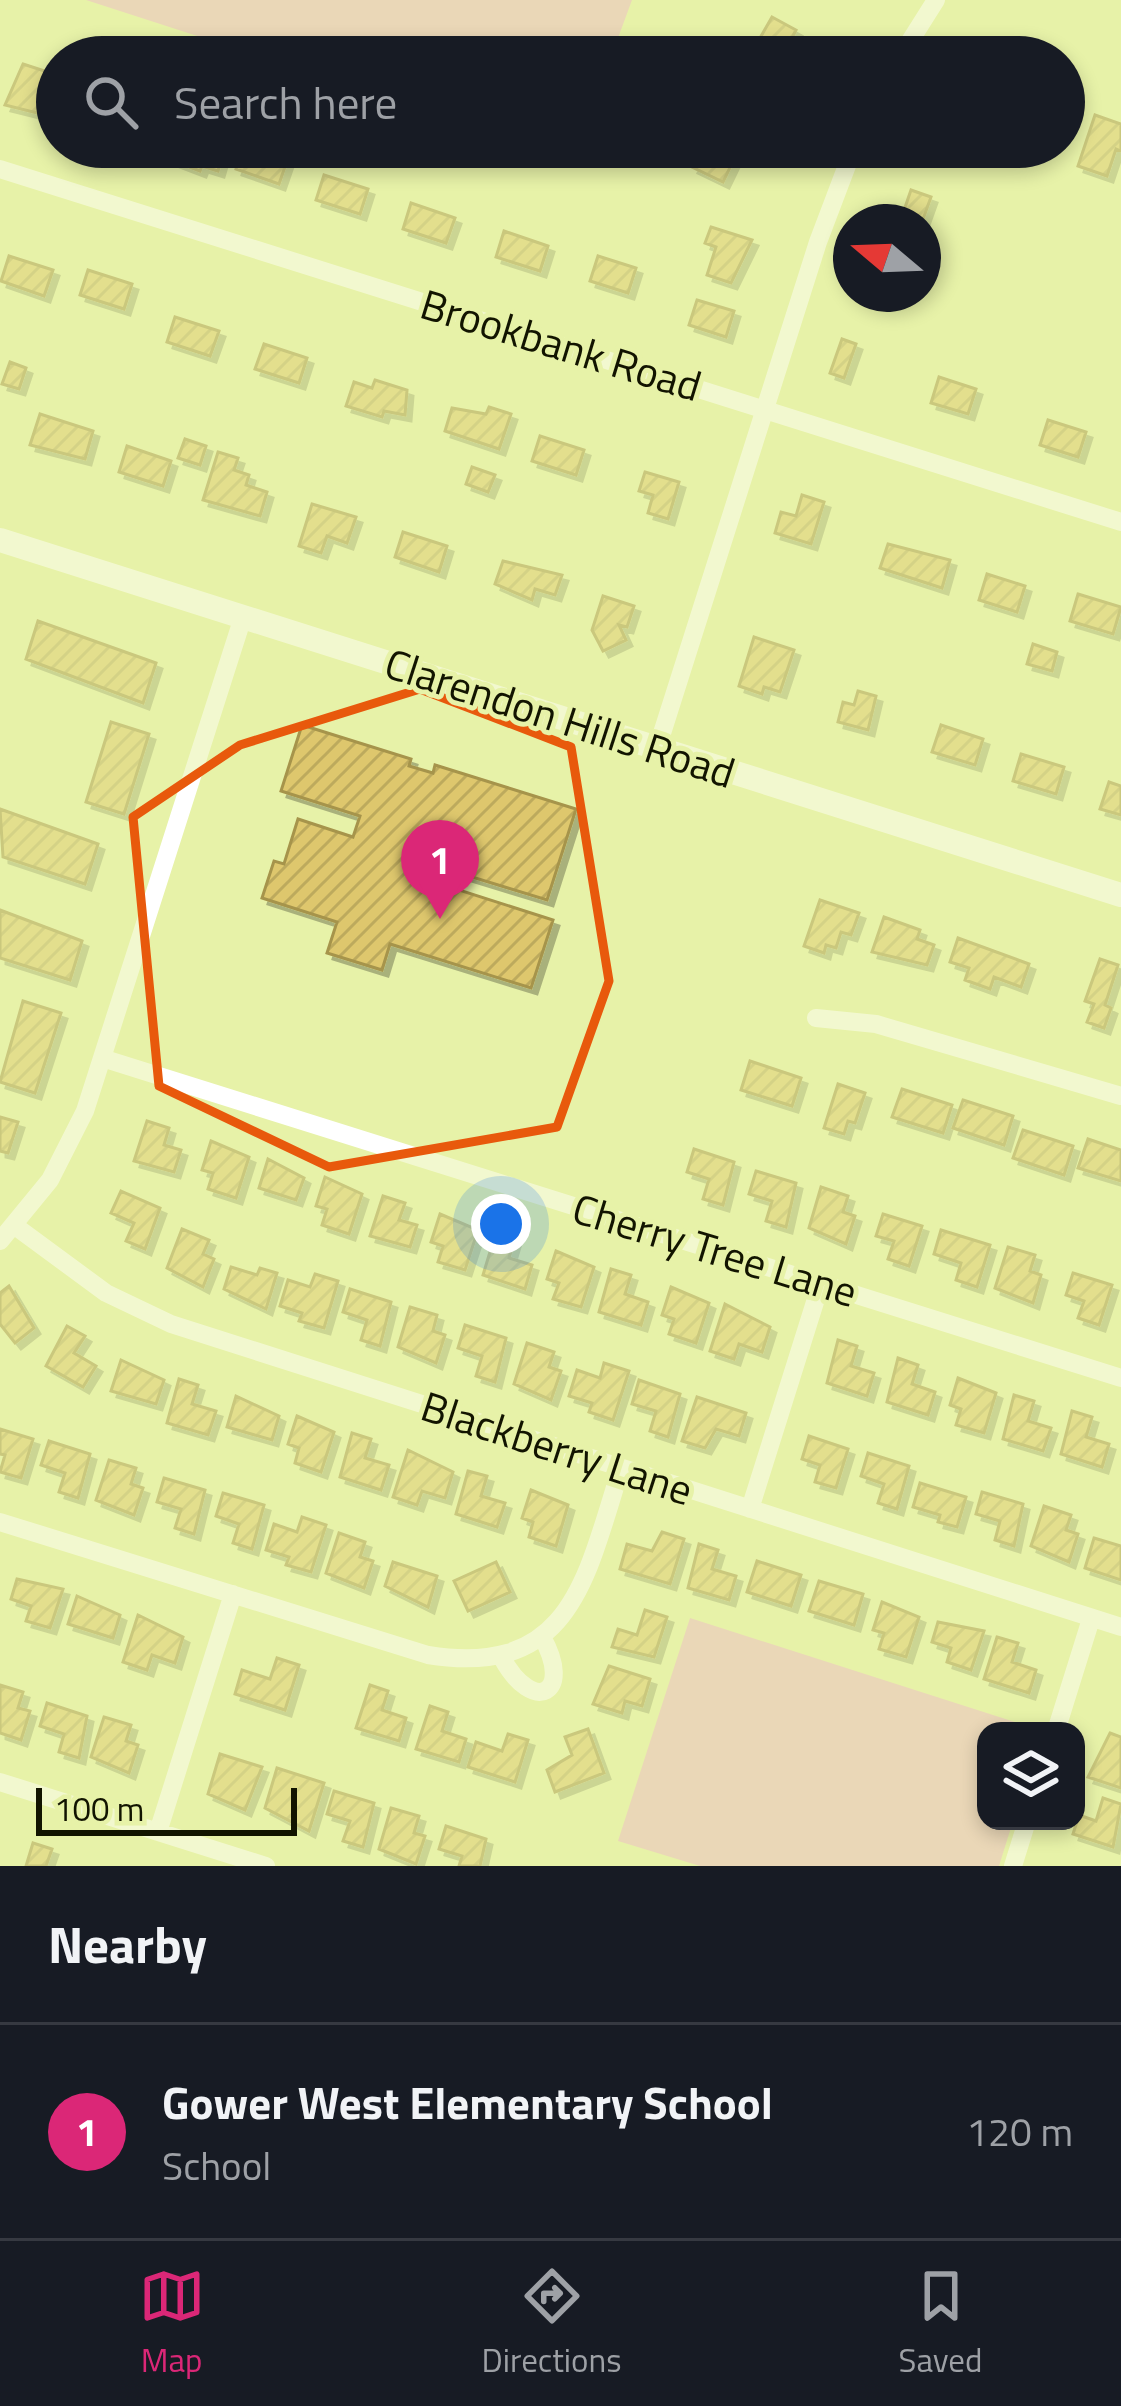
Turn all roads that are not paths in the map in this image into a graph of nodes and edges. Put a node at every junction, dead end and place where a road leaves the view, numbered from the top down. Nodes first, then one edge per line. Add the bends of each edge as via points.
1 (937, 0) edge
2 (914, 36) edge
3 (847, 168) edge
4 (0, 169) edge
5 (765, 409) junction
6 (1121, 522) edge
7 (0, 540) edge
8 (243, 617) junction
9 (657, 749) junction
10 (1121, 895) edge
11 (816, 1018) dead end
12 (102, 1058) junction
13 (1121, 1096) edge
14 (15, 1226) junction
15 (0, 1241) edge
16 (821, 1283) junction
17 (1121, 1378) edge
18 (621, 1468) junction
19 (750, 1509) junction
20 (0, 1522) edge
21 (233, 1594) junction
22 (1091, 1619) junction
23 (1121, 1628) edge
24 (542, 1637) junction
25 (502, 1658) junction
26 (1059, 1722) edge
27 (0, 1782) edge
28 (1025, 1830) edge
29 (158, 1832) junction
30 (266, 1866) edge
31 (1013, 1866) edge

1 - 2 street
3 - 5 street
4 - 5 street, Brookbank Road
5 - 6 street, Brookbank Road
5 - 9 street
7 - 8 street, Clarendon Hills Road
8 - 9 street, Clarendon Hills Road
8 - 12 street
9 - 10 street, Clarendon Hills Road
11 - 13 street via 876,1024
12 - 14 street via 69,1146
12 - 16 street, Cherry Tree Lane
14 - 15 street
14 - 18 street, Blackberry Lane via 106,1293 171,1324
16 - 17 street, Cherry Tree Lane
16 - 19 street
18 - 19 street, Blackberry Lane
18 - 24 street via 584,1581
19 - 22 street, Blackberry Lane
20 - 21 street
21 - 25 street via 428,1654
21 - 29 street
22 - 23 street, Blackberry Lane
22 - 26 street
24 - 25 street
24 - 25 street via 556,1663 548,1691 520,1688
27 - 29 street
28 - 31 street
29 - 30 street

